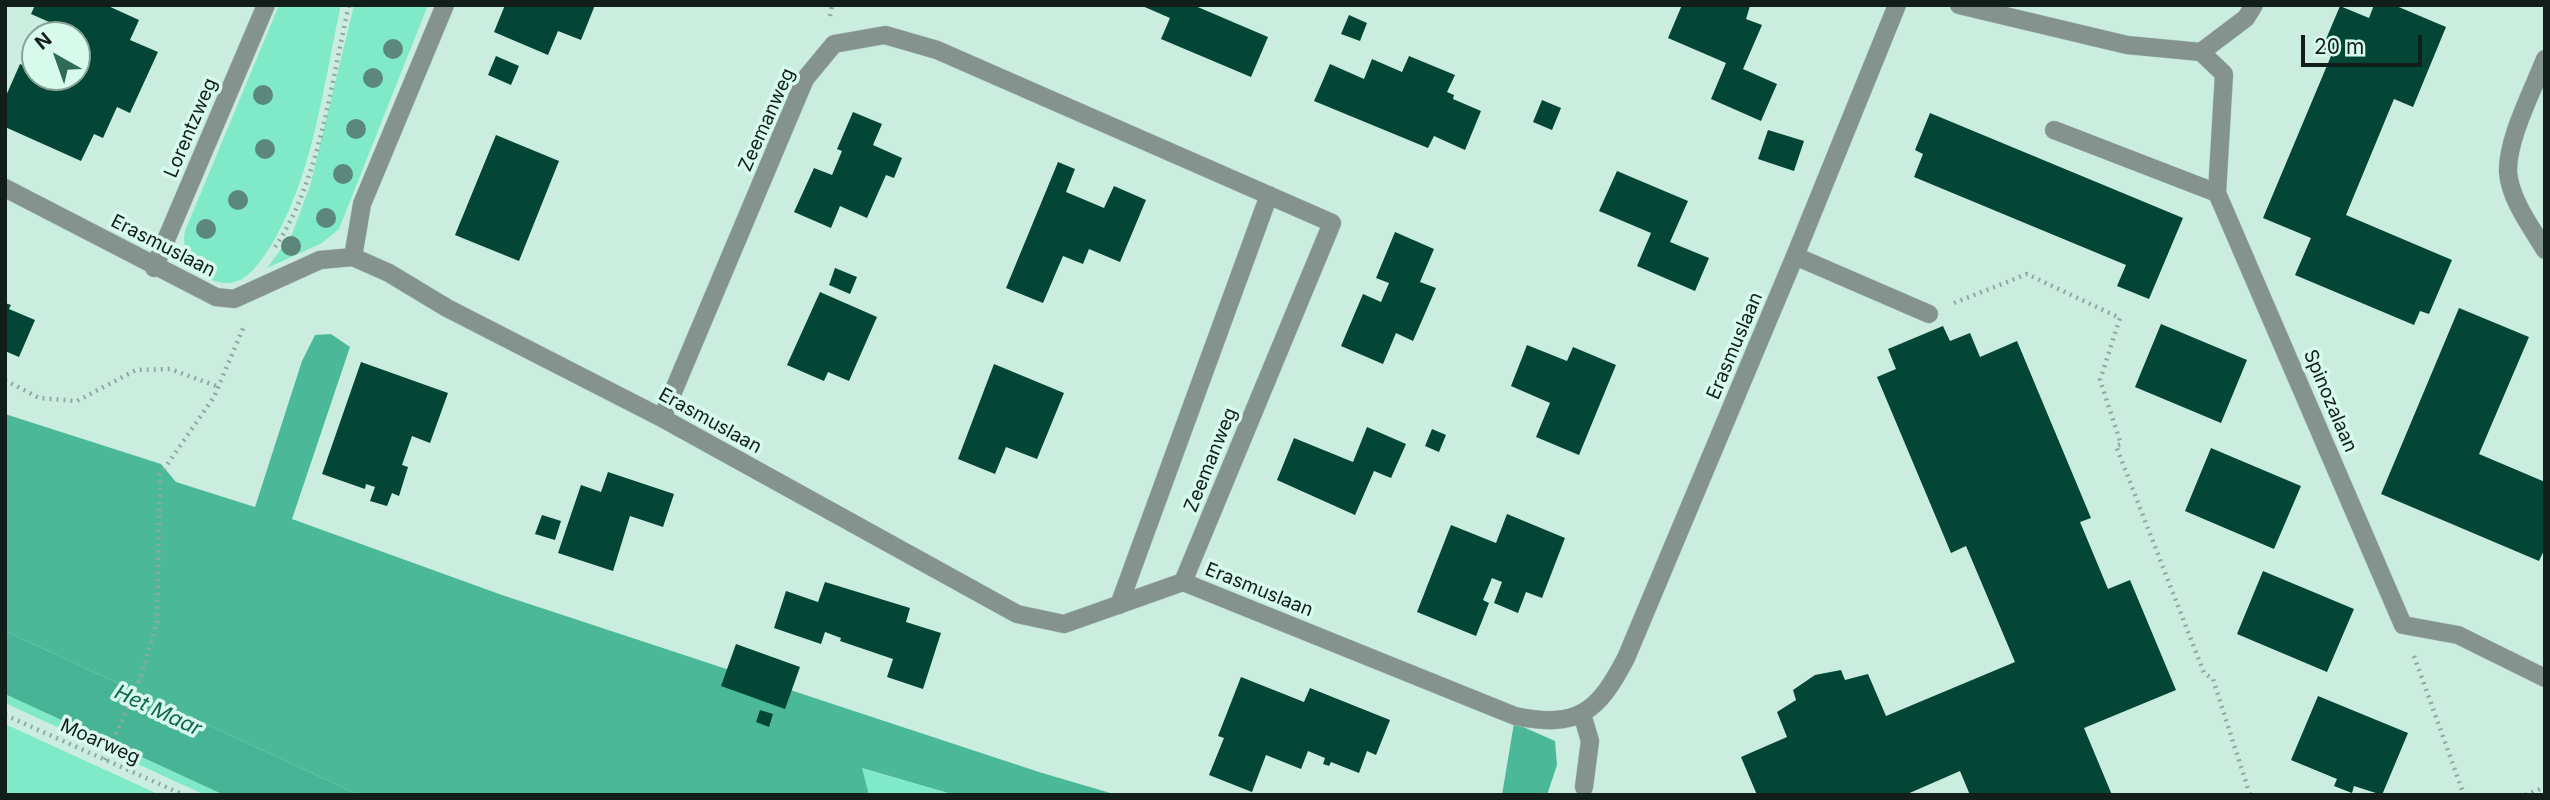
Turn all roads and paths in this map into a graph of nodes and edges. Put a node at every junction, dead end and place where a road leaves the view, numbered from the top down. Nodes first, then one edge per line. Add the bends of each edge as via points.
1 (265, 5) edge
2 (349, 5) edge
3 (446, 5) edge
4 (1897, 5) edge
5 (1959, 5) edge
6 (2254, 5) edge
7 (2201, 52) junction
8 (2545, 59) edge
9 (2054, 130) dead end
10 (5, 188) edge
11 (2217, 193) junction
12 (1269, 195) junction
13 (2545, 250) edge
14 (1795, 256) junction
15 (353, 257) junction
16 (154, 268) junction
17 (254, 293) junction
18 (1929, 314) joint
19 (5, 380) edge
20 (219, 387) junction
21 (662, 418) junction
22 (1183, 582) junction
23 (1119, 605) junction
24 (2403, 625) junction
25 (2545, 678) edge
26 (5, 715) edge
27 (1582, 715) junction
28 (105, 760) junction
29 (1584, 787) dead end
30 (2545, 787) edge
31 (184, 795) edge
32 (2250, 795) edge
33 (2465, 795) edge
34 (2525, 795) edge

1 - 16 street, Lorentzweg
2 - 17 path via 300,198 288,228 257,273
3 - 15 street via 362,204
4 - 14 street, Erasmuslaan
5 - 7 street via 2127,45
6 - 7 street via 2246,18
7 - 11 street, Spinozalaan via 2224,74
8 - 13 street via 2512,145 2508,173 2518,205
9 - 11 street
10 - 16 street, Erasmuslaan
11 - 24 street, Spinozalaan
12 - 21 street, Zeemanweg via 937,50 886,35 834,44 806,79
12 - 22 street, Zeemanweg via 1332,223
12 - 23 street, Zeemanweg
14 - 18 street
14 - 27 street, Erasmuslaan via 1626,658 1608,693
15 - 17 street, Erasmuslaan via 320,260
15 - 21 street, Erasmuslaan
16 - 17 street, Erasmuslaan via 216,297 234,299
17 - 20 path
18 - 32 path via 2027,274 2120,318 2100,380 2121,444 2116,446 2204,673 2213,679
19 - 20 path via 39,398 76,401 136,370 170,369
20 - 28 path via 160,475 157,621 141,676
21 - 23 street, Erasmuslaan via 1017,614 1064,624
22 - 23 street, Erasmuslaan
22 - 27 street, Erasmuslaan via 1515,716 1545,722
24 - 25 street via 2458,635
24 - 33 path
26 - 28 path, Moarweg
27 - 29 street via 1590,741
28 - 31 path, Moarweg
30 - 34 path

